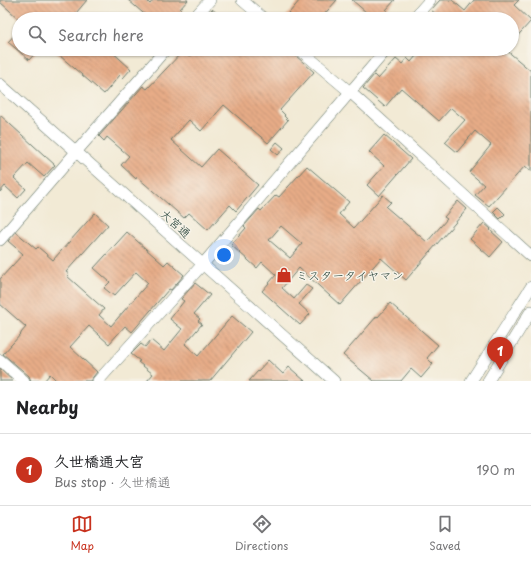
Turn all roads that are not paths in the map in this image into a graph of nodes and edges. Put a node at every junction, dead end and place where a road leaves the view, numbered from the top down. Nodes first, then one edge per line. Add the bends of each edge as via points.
1 (210, 0) edge
2 (242, 0) edge
3 (430, 0) edge
4 (199, 12) edge
5 (256, 12) edge
6 (419, 12) edge
7 (160, 56) edge
8 (307, 56) edge
9 (381, 56) edge
10 (0, 84) edge
11 (350, 92) junction
12 (76, 152) junction
13 (0, 240) edge
14 (531, 256) edge
15 (203, 264) junction
16 (531, 287) edge
17 (531, 311) edge
18 (490, 352) junction
19 (501, 358) junction
20 (0, 360) edge
21 (24, 381) edge
22 (98, 381) edge
23 (334, 381) edge
24 (471, 381) edge
25 (488, 381) edge

1 - 4 street
2 - 5 street
3 - 6 street
7 - 12 street
8 - 11 street
9 - 11 street
10 - 12 street, 大宮通
11 - 14 street
11 - 15 street
12 - 13 street
12 - 15 street, 大宮通
15 - 22 street
15 - 23 street, 大宮通
16 - 18 street
17 - 19 street
18 - 19 street
18 - 24 street
19 - 25 street
20 - 21 street

